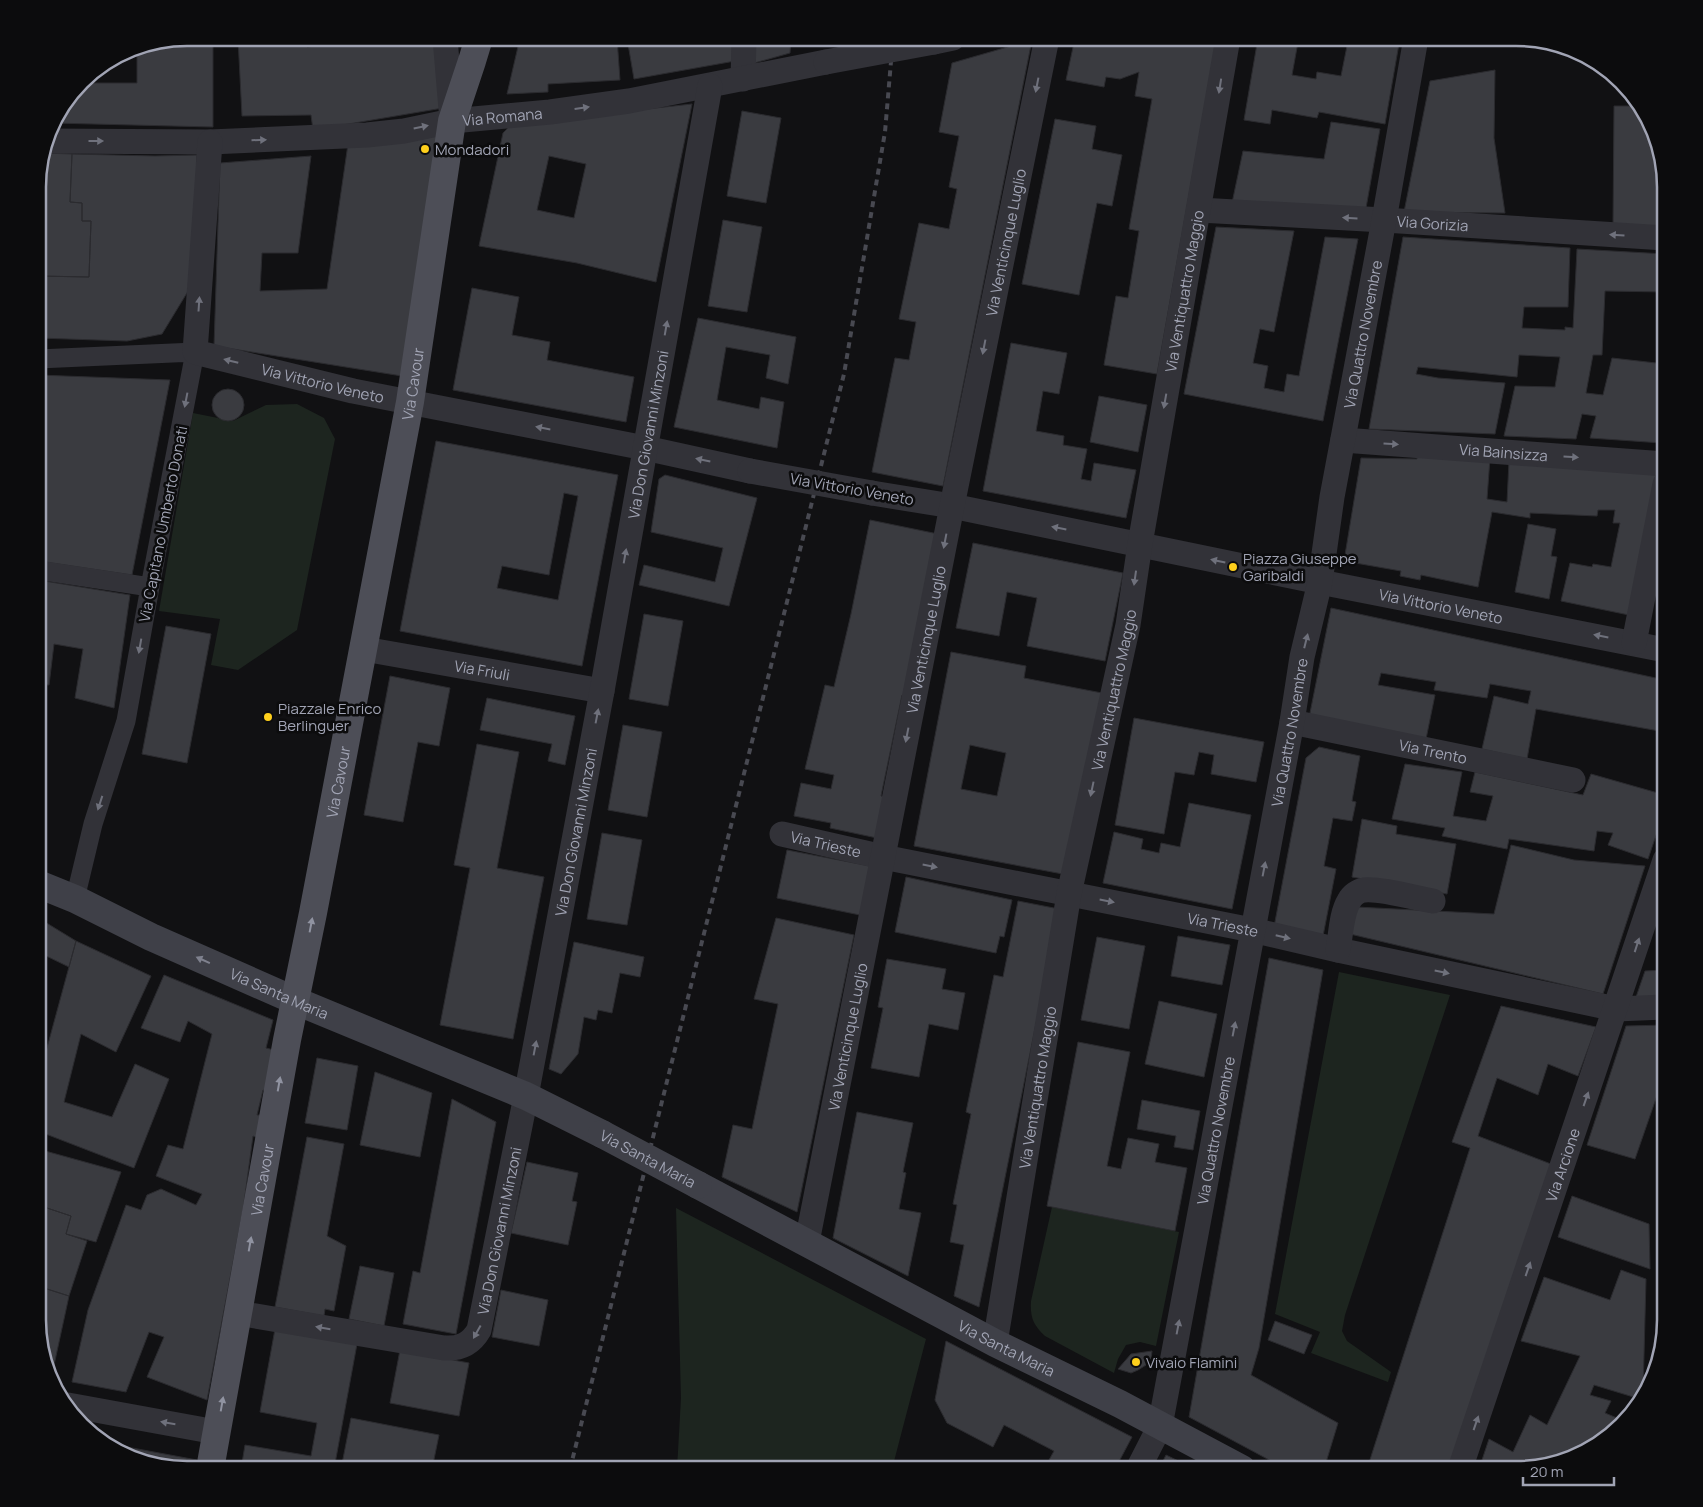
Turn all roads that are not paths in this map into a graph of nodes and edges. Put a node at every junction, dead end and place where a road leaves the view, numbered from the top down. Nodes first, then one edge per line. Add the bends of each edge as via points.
1 (909, 46) edge
2 (1045, 46) edge
3 (1227, 46) edge
4 (1415, 46) edge
5 (446, 47) edge
6 (476, 47) edge
7 (744, 47) edge
8 (743, 79) junction
9 (710, 86) junction
10 (452, 121) junction
11 (55, 141) edge
12 (210, 142) junction
13 (1199, 210) junction
14 (1384, 220) junction
15 (1656, 237) edge
16 (195, 352) junction
17 (47, 359) edge
18 (410, 402) junction
19 (1343, 440) junction
20 (645, 448) junction
21 (1656, 463) edge
22 (952, 506) junction
23 (1656, 529) edge
24 (1140, 544) junction
25 (47, 571) edge
26 (1320, 582) junction
27 (150, 587) junction
28 (1634, 643) junction
29 (1656, 648) edge
30 (364, 649) junction
31 (602, 691) junction
32 (1292, 722) junction
33 (1573, 780) dead end
34 (782, 834) dead end
35 (883, 856) junction
36 (1657, 885) edge
37 (47, 888) edge
38 (1069, 894) junction
39 (75, 899) junction
40 (1433, 901) dead end
41 (1252, 930) junction
42 (1338, 950) junction
43 (296, 1001) junction
44 (1657, 1007) edge
45 (1616, 1009) junction
46 (526, 1096) junction
47 (807, 1242) junction
48 (238, 1313) junction
49 (995, 1343) junction
50 (76, 1407) edge
51 (1160, 1426) junction
52 (216, 1432) junction
53 (211, 1461) edge
54 (1142, 1461) edge
55 (1225, 1461) edge
56 (1463, 1461) edge

1 - 8 street, Via Romana, bridge
2 -> 22 street, Via Venticinque Luglio
3 -> 13 street, Via Ventiquattro Maggio
4 - 14 street, Via Quattro Novembre
5 - 10 street
6 - 10 main road, Via Cavour
7 - 8 street
8 - 9 street, Via Romana
10 -> 9 street, Via Romana via 593,107
20 -> 9 street, Via Don Giovanni Minzoni
12 -> 10 street, Via Romana via 367,136
10 - 18 main road, Via Cavour
11 -> 12 street, Via Romana
16 -> 12 street, Via Capitano Umberto Donati
14 -> 13 street, Via Gorizia
13 -> 24 street, Via Ventiquattro Maggio
15 -> 14 street, Via Gorizia
14 - 19 street, Via Quattro Novembre
16 - 17 street, Via Vittorio Veneto
18 -> 16 street, Via Vittorio Veneto
16 -> 27 street, Via Capitano Umberto Donati
20 -> 18 street, Via Vittorio Veneto
18 - 30 main road, Via Cavour
19 -> 21 street, Via Bainsizza
19 - 26 street, Via Quattro Novembre
22 -> 20 street, Via Vittorio Veneto, bridge via 750,471
31 -> 20 street, Via Don Giovanni Minzoni
24 -> 22 street, Via Vittorio Veneto
22 -> 35 street, Via Venticinque Luglio
23 - 28 street
26 -> 24 street, Via Vittorio Veneto
24 -> 38 street, Via Ventiquattro Maggio via 1128,625
25 - 27 street
28 -> 26 street, Via Vittorio Veneto
32 -> 26 street, Via Quattro Novembre via 1302,657
27 -> 39 street, Via Capitano Umberto Donati via 126,721 93,824
28 - 29 street, Via Vittorio Veneto
30 - 31 street, Via Friuli
43 -> 30 main road, Via Cavour
46 -> 31 street, Via Don Giovanni Minzoni
32 - 33 street, Via Trento
41 -> 32 street, Via Quattro Novembre
34 - 35 street, Via Trieste
35 -> 38 street, Via Trieste
35 - 47 street, Via Venticinque Luglio
45 -> 36 street, Via Arcione
37 - 39 main road, Via Santa Maria
38 -> 41 street, Via Trieste
38 - 49 street, Via Ventiquattro Maggio
43 -> 39 main road, Via Santa Maria
40 - 42 street via 1374,890 1355,893 1345,910
41 -> 42 street, Via Trieste
51 -> 41 street, Via Quattro Novembre
42 -> 45 street, Via Trieste
43 - 46 main road, Via Santa Maria
48 -> 43 main road, Via Cavour
44 - 45 street, Via Trieste
56 -> 45 street, Via Arcione
46 - 47 main road, Via Santa Maria, bridge
46 -> 48 street, Via Don Giovanni Minzoni via 483,1320 480,1330 470,1342 444,1348
47 - 49 main road, Via Santa Maria
52 -> 48 main road, Via Cavour
49 - 51 main road, Via Santa Maria
52 -> 50 street
51 - 54 street, Via Quattro Novembre
51 - 55 main road, Via Santa Maria
52 - 53 main road, Via Cavour

